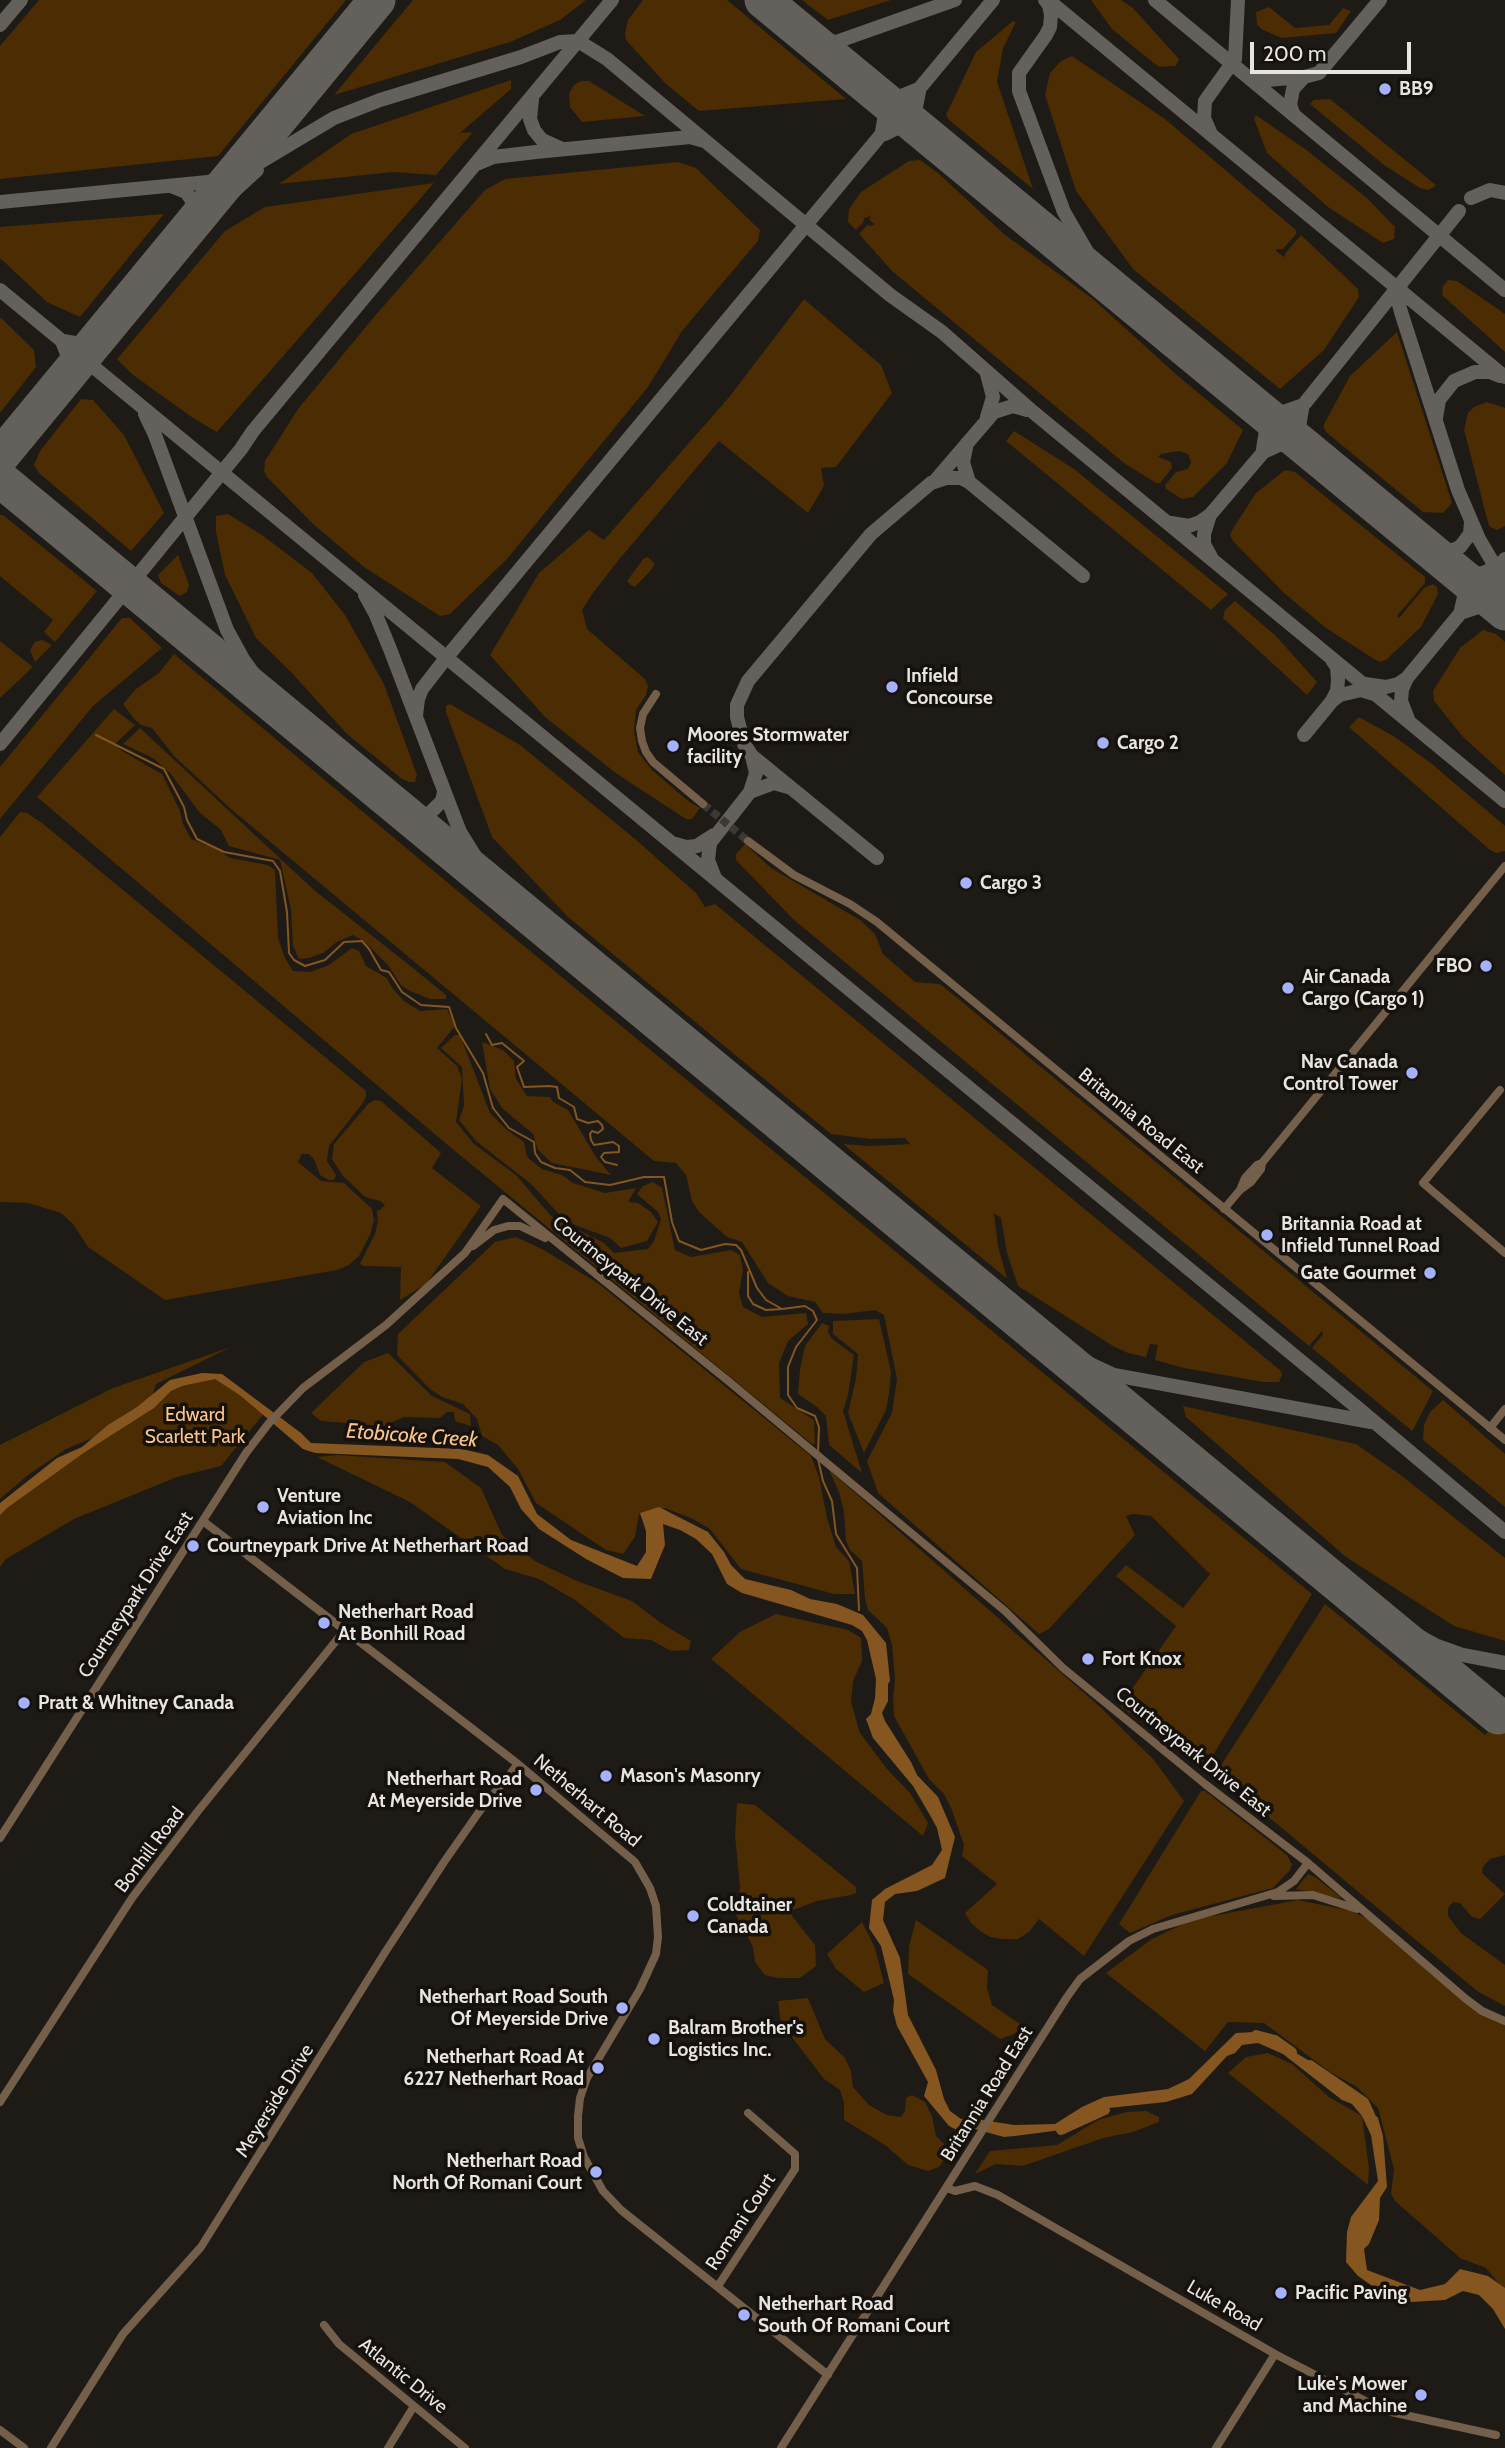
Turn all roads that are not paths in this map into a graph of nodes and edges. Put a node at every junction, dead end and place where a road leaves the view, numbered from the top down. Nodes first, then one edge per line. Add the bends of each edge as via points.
1 (656, 694) dead end
2 (703, 804) tunnel mouth
3 (748, 841) tunnel mouth
4 (1505, 866) edge
5 (1500, 1090) dead end
6 (1224, 1209) junction
7 (564, 1249) junction
8 (465, 1253) junction
9 (1505, 1253) edge
10 (1505, 1409) edge
11 (1490, 1428) junction
12 (1505, 1440) edge
13 (202, 1521) junction
14 (344, 1631) junction
15 (518, 1764) junction
16 (0, 1838) edge
17 (1308, 1863) junction
18 (1271, 1896) junction
19 (1366, 1913) junction
20 (1505, 2021) edge
21 (0, 2102) edge
22 (748, 2113) dead end
23 (947, 2188) junction
24 (718, 2286) junction
25 (324, 2325) dead end
26 (1275, 2354) junction
27 (828, 2375) junction
28 (414, 2406) junction
29 (0, 2430) edge
30 (1496, 2435) dead end
31 (24, 2448) edge
32 (51, 2448) edge
33 (388, 2448) edge
34 (466, 2448) edge
35 (781, 2448) edge
36 (1216, 2448) edge

1 - 2 street via 640,728 646,752
3 - 6 street, Britannia Road East via 794,875 877,922
4 - 6 street via 1251,1182
5 - 9 street via 1423,1183
6 - 11 street, Britannia Road East
7 - 8 street via 516,1225 494,1230
7 - 8 street, Courtneypark Drive East via 503,1199
7 - 17 street, Courtneypark Drive East via 1022,1626 1063,1668
8 - 13 street, Courtneypark Drive East via 386,1325 303,1388 246,1453
10 - 11 street
11 - 12 street, Britannia Road East
13 - 14 street, Netherhart Road
13 - 16 street, Courtneypark Drive East
14 - 15 street, Netherhart Road
14 - 21 street, Bonhill Road via 132,1898
15 - 24 street, Netherhart Road via 635,1862 656,1906 656,1954 580,2098 578,2138 586,2163 621,2210
15 - 32 street, Meyerside Drive via 444,1862 201,2246 122,2334
17 - 18 street, Britannia Road East via 1294,1881
17 - 19 street, Courtneypark Drive East
18 - 19 street via 1322,1897
18 - 23 street, Britannia Road East via 1153,1929 1129,1941 1080,1979
19 - 20 street via 1466,1999
22 - 24 street, Romani Court via 795,2154 794,2169
23 - 26 street, Luke Road via 975,2186 989,2191
23 - 27 street, Britannia Road East
24 - 27 street, Netherhart Road
25 - 28 street, Atlantic Drive via 339,2344
26 - 30 street, Luke Road via 1391,2412
26 - 36 street
27 - 35 street, Britannia Road East
28 - 33 street
28 - 34 street, Atlantic Drive
29 - 31 street

